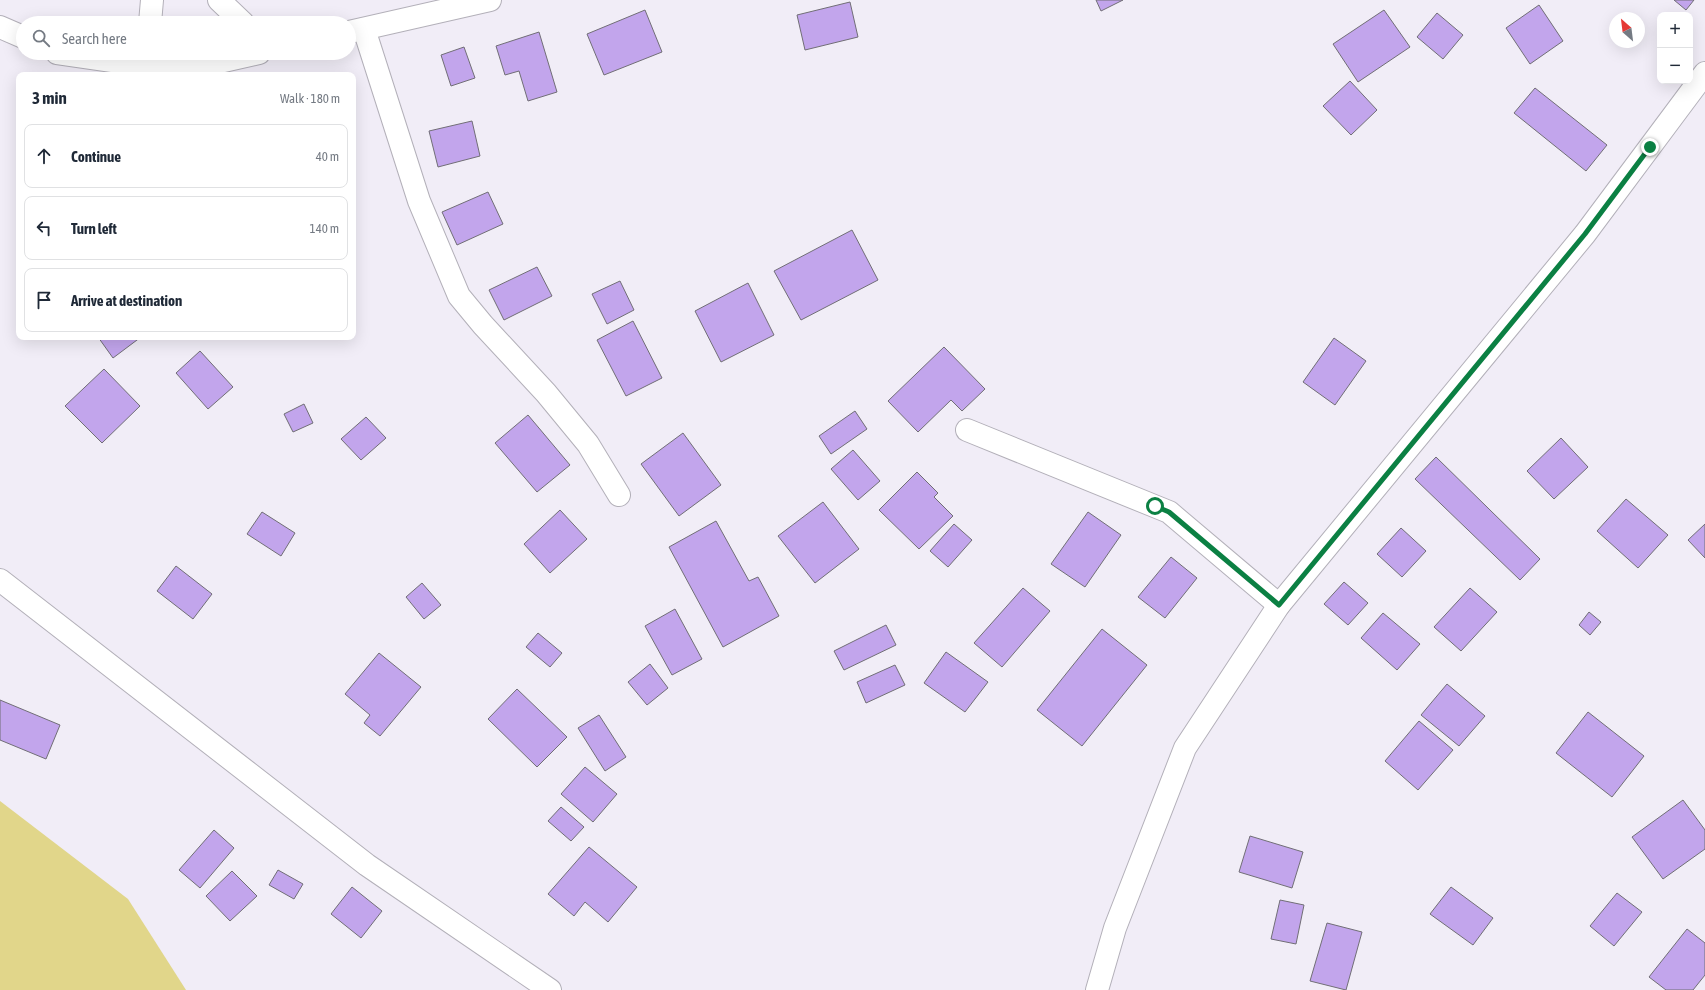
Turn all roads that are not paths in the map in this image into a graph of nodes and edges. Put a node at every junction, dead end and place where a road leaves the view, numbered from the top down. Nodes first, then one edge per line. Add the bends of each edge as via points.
1 (152, 0) edge
2 (219, 0) edge
3 (490, 0) edge
4 (151, 16) edge
5 (236, 16) edge
6 (0, 27) edge
7 (357, 31) edge
8 (16, 34) edge
9 (148, 60) edge
10 (228, 60) edge
11 (1705, 72) edge
12 (967, 430) dead end
13 (620, 495) dead end
14 (0, 580) edge
15 (1279, 605) junction
16 (550, 990) edge
17 (1097, 990) edge

1 - 4 street
2 - 5 street
3 - 7 street
6 - 8 street
7 - 13 street via 419,201 459,296 588,444
9 - 10 street via 206,65
11 - 15 street via 1585,234
12 - 15 street via 1169,512
14 - 16 street via 366,865
15 - 17 street via 1185,748 1115,928

